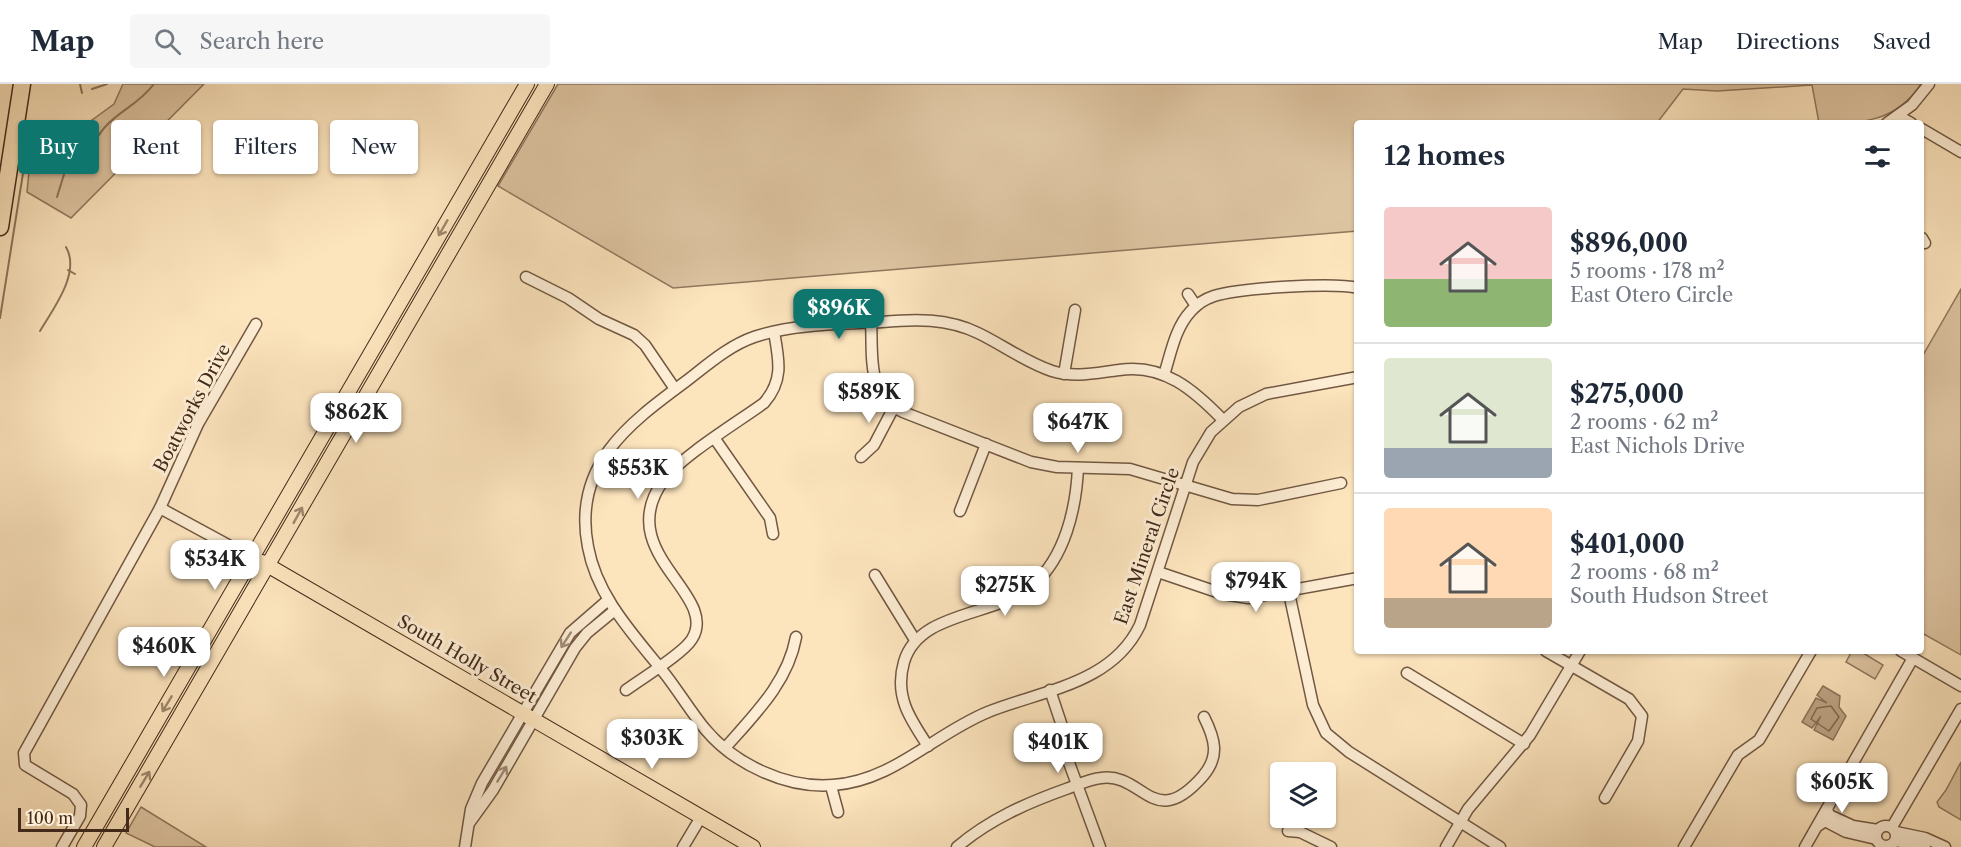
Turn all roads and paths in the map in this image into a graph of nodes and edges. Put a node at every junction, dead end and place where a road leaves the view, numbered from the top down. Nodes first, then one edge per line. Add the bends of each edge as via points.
1 (22, 84) edge
2 (527, 84) edge
3 (547, 84) edge
4 (1929, 84) edge
5 (1898, 116) junction
6 (1892, 120) edge
7 (1905, 120) edge
8 (1924, 130) edge
9 (1961, 152) edge
10 (0, 227) edge
11 (526, 277) dead end
12 (408, 287) junction
13 (1354, 288) edge
14 (1188, 294) dead end
15 (1197, 306) junction
16 (1075, 310) dead end
17 (972, 317) dead end
18 (871, 322) junction
19 (256, 324) dead end
20 (967, 328) junction
21 (774, 332) junction
22 (1064, 374) junction
23 (1164, 375) junction
24 (1354, 378) edge
25 (675, 389) junction
26 (368, 391) junction
27 (894, 407) junction
28 (1222, 420) junction
29 (715, 439) junction
30 (986, 444) junction
31 (861, 457) dead end
32 (1078, 468) junction
33 (1341, 483) dead end
34 (1185, 485) junction
35 (160, 508) junction
36 (960, 511) dead end
37 (773, 534) dead end
38 (252, 558) junction
39 (270, 566) junction
40 (1158, 572) junction
41 (875, 575) dead end
42 (1354, 579) edge
43 (1289, 593) junction
44 (608, 600) junction
45 (615, 610) junction
46 (796, 637) dead end
47 (915, 640) junction
48 (1551, 654) edge
49 (1578, 654) edge
50 (1809, 654) edge
51 (1906, 654) edge
52 (1913, 658) junction
53 (658, 666) junction
54 (1571, 666) junction
55 (1407, 673) dead end
56 (1961, 686) edge
57 (627, 690) dead end
58 (1050, 690) junction
59 (1961, 709) edge
60 (529, 716) junction
61 (1204, 717) dead end
62 (1524, 744) junction
63 (928, 746) junction
64 (725, 748) junction
65 (1078, 785) junction
66 (831, 786) junction
67 (1605, 798) dead end
68 (1827, 809) junction
69 (838, 812) dead end
70 (701, 817) junction
71 (1460, 821) junction
72 (1819, 825) junction
73 (1288, 831) dead end
74 (1895, 833) junction
75 (1879, 840) edge
76 (62, 847) edge
77 (84, 847) edge
78 (104, 847) edge
79 (465, 847) edge
80 (683, 847) edge
81 (753, 847) edge
82 (957, 847) edge
83 (1100, 847) edge
84 (1331, 847) edge
85 (1446, 847) edge
86 (1500, 847) edge
87 (1684, 847) edge
88 (1804, 847) edge
89 (1924, 847) edge
90 (1945, 847) edge

1 - 10 highway
2 -> 12 main road
3 - 26 main road
4 - 5 street
5 - 6 street
5 - 7 street
8 - 9 street
11 - 25 street via 634,335
12 - 26 main road via 389,341 367,382
12 - 38 main road
13 - 15 street via 1331,285 1226,294
14 - 15 street
15 - 23 street via 1180,327
16 - 22 street
17 - 20 street
18 - 20 street, East Mineral Circle via 926,320
18 - 21 street, East Mineral Circle
18 - 27 street via 878,388 884,400
19 - 35 street, Boatworks Drive via 198,424
20 - 22 street, East Mineral Circle via 1038,366
21 - 25 street, East Mineral Circle via 734,347
21 - 29 street via 780,370 772,394
22 - 23 street, East Mineral Circle via 1129,369
23 - 28 street, East Mineral Circle via 1193,391
24 - 28 street, East Mineral Circle via 1271,392
25 - 44 street, East Mineral Circle via 618,436 594,478 588,502 587,541
39 -> 26 main road
27 - 30 street
27 - 31 street via 874,445
28 - 34 street, East Mineral Circle via 1204,441
29 - 37 street via 770,518
29 - 53 street via 669,473 652,504 650,526 654,546 659,559 693,604 697,622 688,644
30 - 32 street via 1031,462
30 - 36 street
32 - 34 street via 1130,468
32 - 47 street via 1074,508 1058,552 1040,579 1017,597 936,626
33 - 34 street via 1258,500 1223,497
34 - 40 street, East Mineral Circle
35 - 38 street, South Holly Street
35 - 76 street, Boatworks Drive via 24,753 26,765 73,794 81,805 80,816
38 - 39 main road, South Holly Street
38 -> 77 main road
39 - 60 main road, South Holly Street
78 -> 39 main road
40 - 43 street via 1240,598
40 - 58 street, East Mineral Circle via 1140,625 1124,651 1097,673
41 - 47 street
42 - 43 street
43 - 71 street via 1313,705 1326,733 1348,752
44 - 45 street, East Mineral Circle
44 -> 60 street via 570,633
45 - 53 street, East Mineral Circle
45 - 60 street via 580,641
46 - 64 street via 781,681
47 - 63 street via 903,665 901,692 906,712
48 - 54 street
49 - 54 street
50 - 87 street via 1759,740 1738,755
51 - 52 street
52 - 56 street
52 - 68 street
53 - 57 street
53 - 64 street, East Mineral Circle via 705,730
54 - 62 street
54 - 67 street via 1629,699 1648,715 1638,741
55 - 62 street
58 - 63 street, East Mineral Circle via 987,712
58 - 65 street
59 - 74 street
60 - 70 main road, South Holly Street
60 - 79 street via 493,790 470,822
61 - 65 street via 1214,738 1215,753 1209,769 1184,795 1160,800 1112,778
62 - 71 street
63 - 66 street, East Mineral Circle via 886,771
64 - 66 street, East Mineral Circle via 769,774
65 - 82 street via 1014,810
65 - 83 street
66 - 69 street
68 - 72 street
68 - 75 street via 1829,815
70 - 80 street
70 - 81 main road, South Holly Street
71 - 85 street
71 - 86 street
72 - 75 street via 1825,821 1846,832
72 - 88 street
73 - 84 street via 1300,832
74 - 75 street via 1891,845
74 - 75 street via 1883,826
74 - 89 street
74 - 90 street via 1925,838

